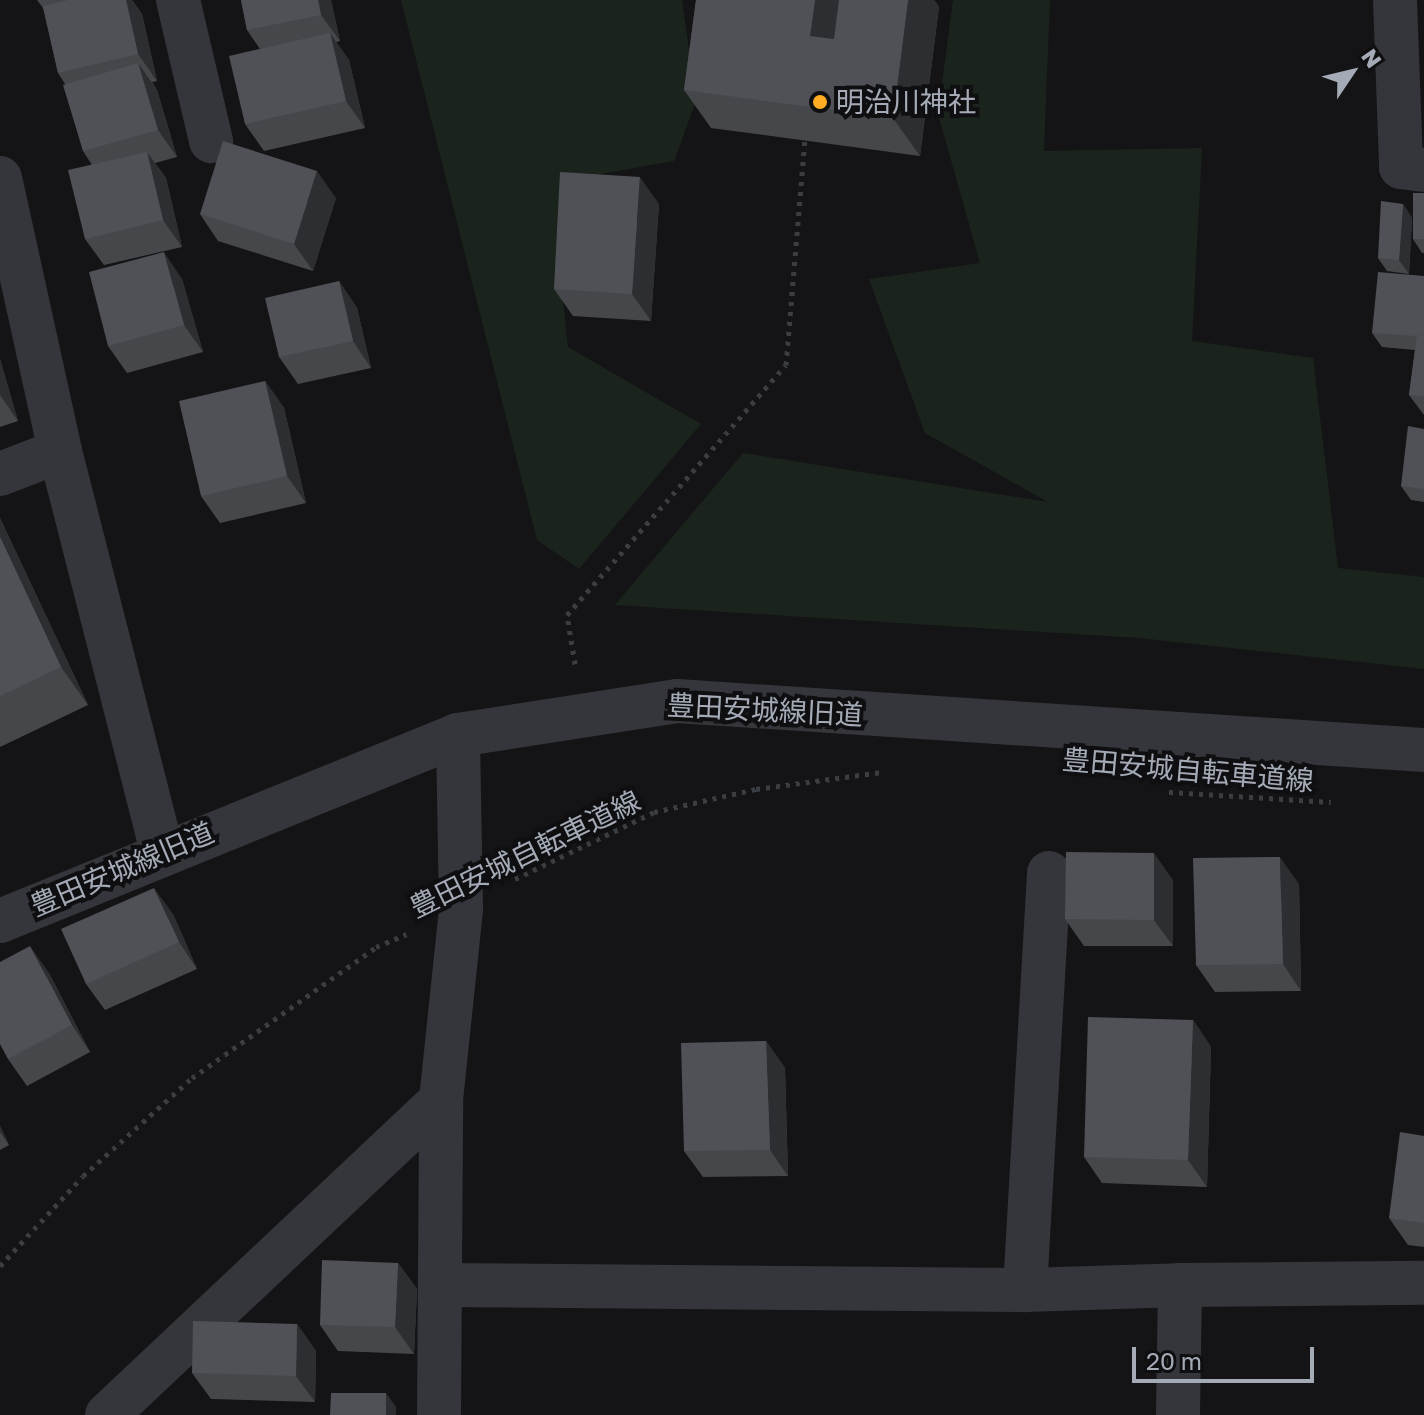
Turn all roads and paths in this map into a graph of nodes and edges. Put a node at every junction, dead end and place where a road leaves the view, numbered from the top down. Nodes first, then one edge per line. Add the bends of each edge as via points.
1 (178, 0) edge
2 (1395, 0) edge
3 (211, 141) dead end
4 (805, 141) edge
5 (1424, 170) edge
6 (0, 178) edge
7 (60, 451) junction
8 (0, 474) edge
9 (583, 712) junction
10 (458, 735) junction
11 (1424, 750) edge
12 (894, 770) dead end
13 (1158, 790) dead end
14 (1334, 802) dead end
15 (162, 850) junction
16 (1049, 873) dead end
17 (461, 909) junction
18 (0, 921) edge
19 (441, 1100) junction
20 (0, 1266) edge
21 (1424, 1283) edge
22 (440, 1285) junction
23 (1180, 1285) junction
24 (1025, 1290) junction
25 (107, 1415) edge
26 (439, 1415) edge
27 (1178, 1415) edge

1 - 3 street
2 - 5 street via 1401,167
4 - 9 path via 786,365 567,615
6 - 7 street
7 - 8 street
7 - 15 street
9 - 10 street, 豊田安城線旧道
9 - 11 street, 豊田安城線旧道 via 677,701
10 - 15 street, 豊田安城線旧道
10 - 17 street
12 - 17 path, 豊田安城自転車道線 via 756,789 654,812 559,854
13 - 14 path, 豊田安城自転車道線
15 - 18 street, 豊田安城線旧道
16 - 24 street
17 - 19 street
17 - 20 path, 豊田安城自転車道線 via 376,947 192,1078 83,1176
19 - 22 street
19 - 25 street
21 - 23 street
22 - 24 street
22 - 26 street
23 - 24 street
23 - 27 street

